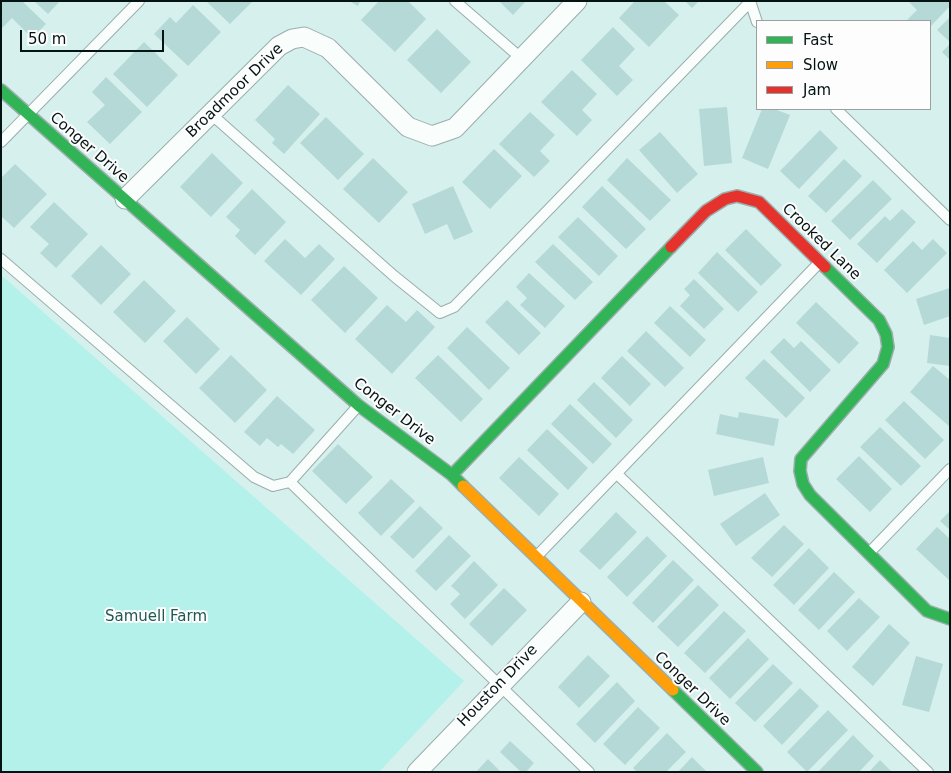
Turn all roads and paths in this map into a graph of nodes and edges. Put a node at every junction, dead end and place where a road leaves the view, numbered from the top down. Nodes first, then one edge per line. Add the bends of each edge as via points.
1 (139, 1) edge
2 (455, 1) edge
3 (577, 1) edge
4 (750, 2) edge
5 (756, 20) edge
6 (522, 58) junction
7 (1, 90) edge
8 (837, 110) edge
9 (29, 114) junction
10 (211, 114) junction
11 (1, 142) edge
12 (125, 199) junction
13 (950, 220) edge
14 (1, 259) edge
15 (820, 262) junction
16 (358, 406) junction
17 (950, 469) edge
18 (616, 474) junction
19 (452, 475) junction
20 (290, 482) junction
21 (868, 553) junction
22 (536, 558) junction
23 (580, 602) junction
24 (950, 619) edge
25 (499, 685) junction
26 (417, 772) edge
27 (589, 772) edge
28 (757, 772) edge
29 (928, 772) edge

1 - 9 lane
2 - 6 lane
3 - 6 street, Broadmoor Drive
4 - 5 lane
4 - 10 lane via 454,307 440,313
6 - 10 street, Broadmoor Drive via 455,128 432,136 408,127 328,48 304,37 279,46
7 - 9 street, Conger Drive
8 - 13 lane
9 - 11 lane
9 - 12 street, Conger Drive
10 - 12 street, Broadmoor Drive
12 - 16 street, Conger Drive
14 - 20 lane via 254,477 273,486
15 - 18 lane
15 - 19 street, Crooked Lane via 759,202 737,196 724,199 706,211
15 - 21 street, Crooked Lane via 879,320 888,347 882,364 808,448 801,459 800,471 810,495
16 - 19 street, Conger Drive
16 - 20 lane
17 - 21 lane
18 - 22 lane
18 - 29 lane
19 - 22 street, Conger Drive
20 - 25 lane
21 - 24 street, Crooked Lane via 927,611
22 - 23 street, Conger Drive
23 - 25 street, Houston Drive
23 - 28 street, Conger Drive
25 - 26 street, Houston Drive
25 - 27 lane

